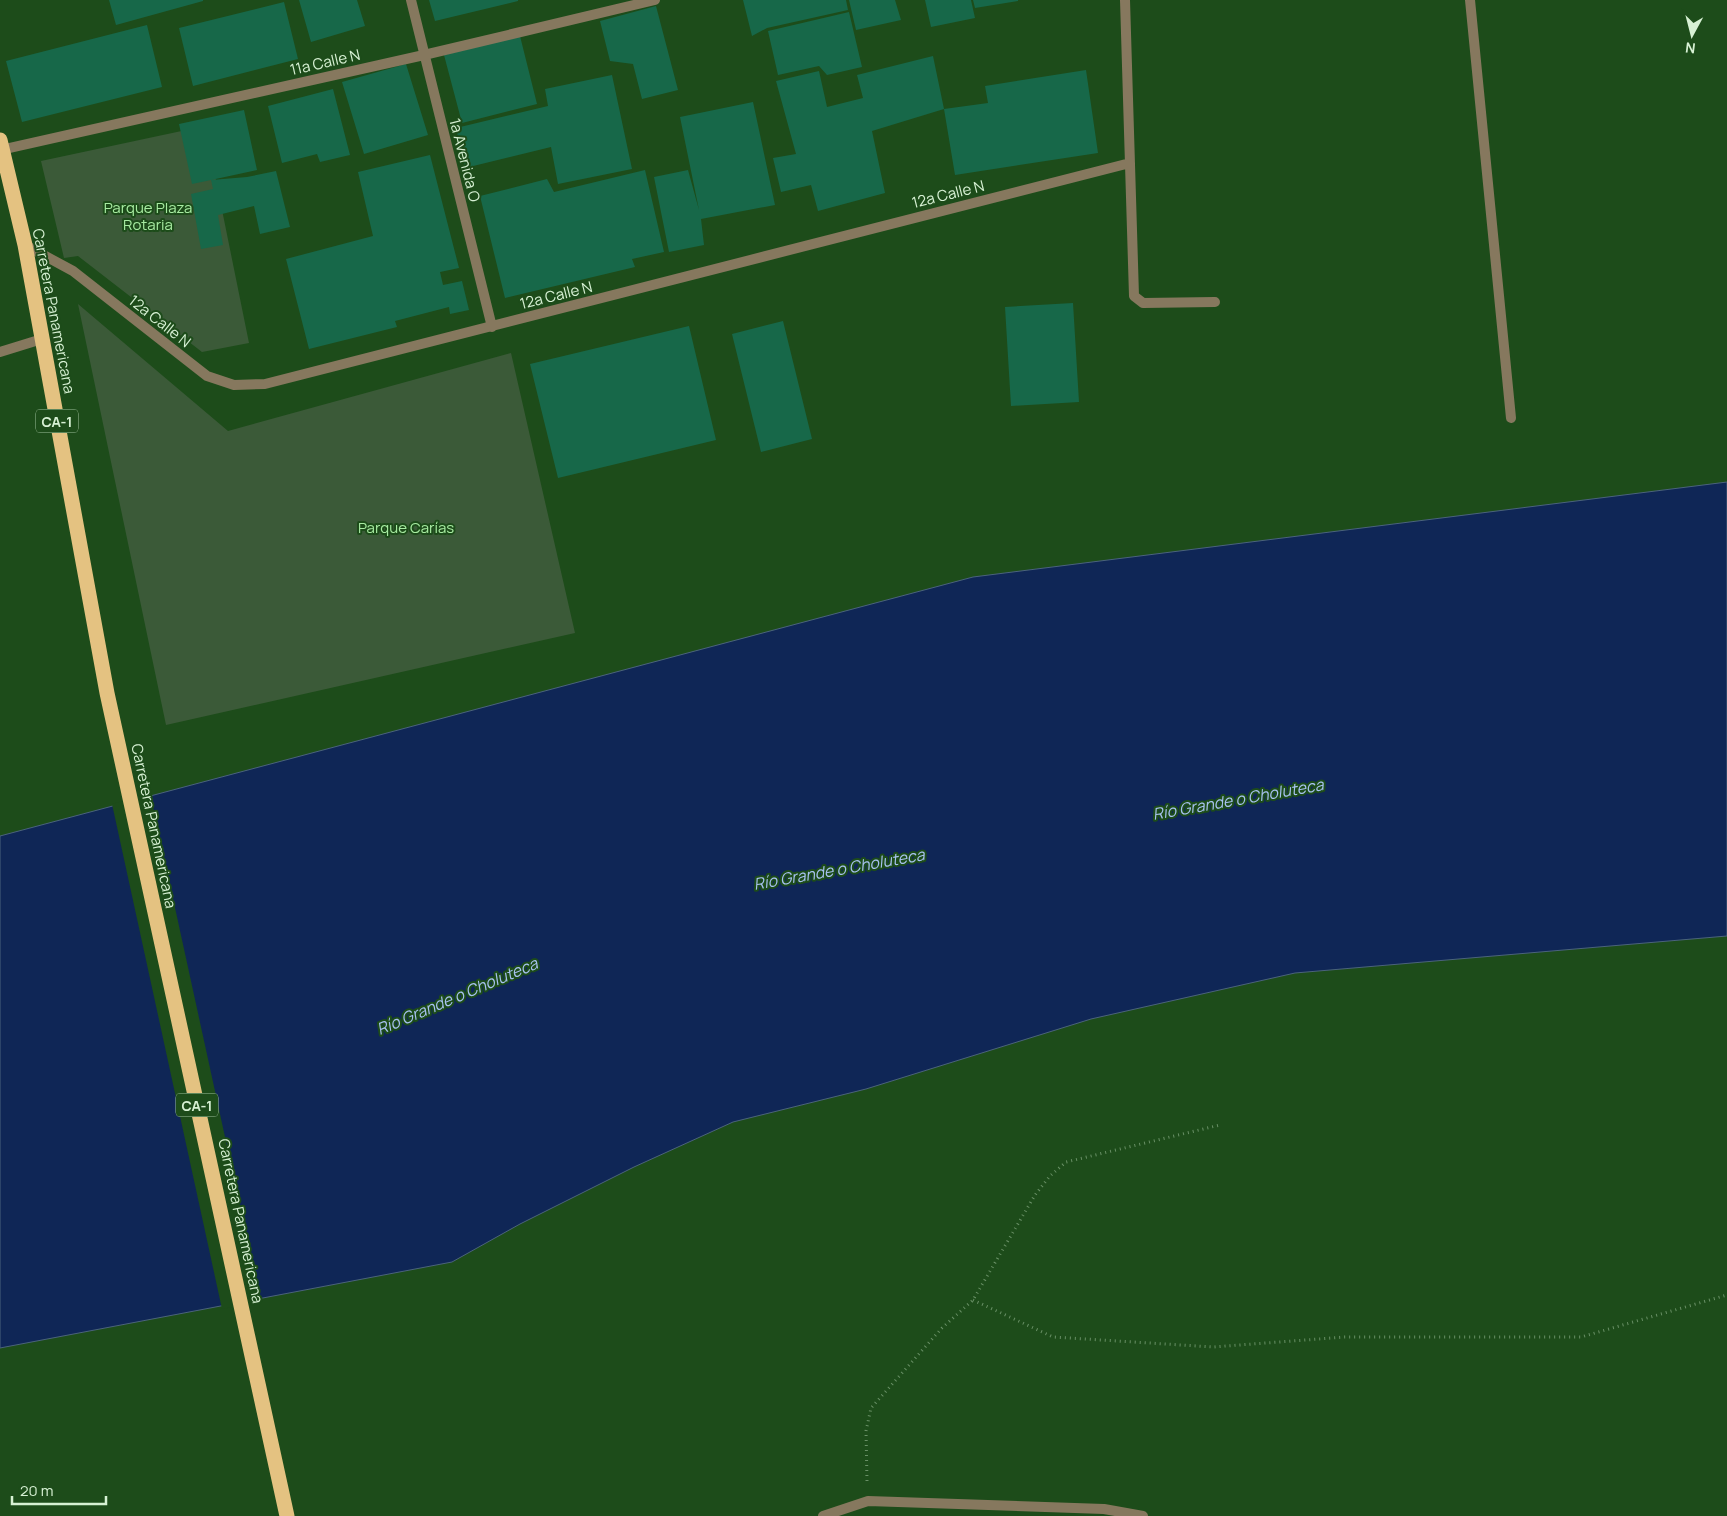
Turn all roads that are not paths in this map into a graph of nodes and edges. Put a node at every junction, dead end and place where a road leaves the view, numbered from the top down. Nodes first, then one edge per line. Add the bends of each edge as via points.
1 (411, 0) edge
2 (655, 0) edge
3 (1126, 0) edge
4 (1470, 0) edge
5 (424, 55) junction
6 (1, 147) edge
7 (1130, 163) junction
8 (25, 245) junction
9 (1215, 302) dead end
10 (492, 327) junction
11 (42, 339) junction
12 (0, 352) edge
13 (1511, 418) dead end
14 (287, 1516) edge
15 (823, 1516) edge
16 (1143, 1516) edge

1 - 5 street, 1a Avenida O
2 - 5 street, 11a Calle N
3 - 7 street
4 - 13 street
5 - 6 street, 11a Calle N
5 - 10 street, 1a Avenida O
6 - 8 highway, Carretera Panamericana / CA-1
7 - 9 street via 1134,296 1143,303
7 - 10 street, 12a Calle N
8 - 10 street, 12a Calle N via 73,271 207,376 234,385 265,384
8 - 11 highway, Carretera Panamericana / CA-1
11 - 12 street
11 - 14 highway, Carretera Panamericana / CA-1 via 107,694
15 - 16 street via 868,1501 1104,1510

